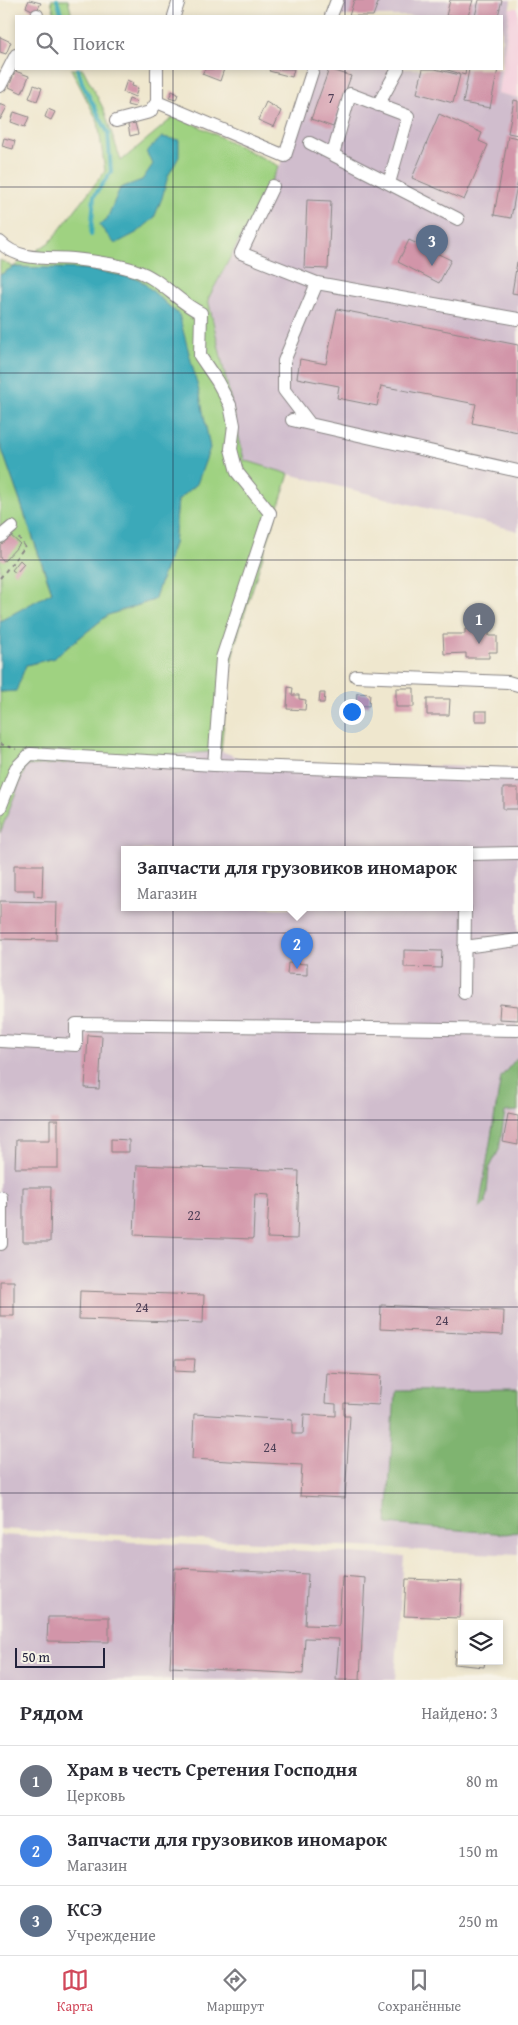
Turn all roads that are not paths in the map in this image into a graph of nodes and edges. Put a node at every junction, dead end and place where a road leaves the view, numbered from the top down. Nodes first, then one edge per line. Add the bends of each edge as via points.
1 (179, 0) edge
2 (337, 0) edge
3 (174, 15) edge
4 (331, 15) edge
5 (15, 57) edge
6 (157, 70) edge
7 (313, 70) edge
8 (397, 70) edge
9 (0, 86) edge
10 (157, 102) junction
11 (378, 105) junction
12 (116, 121) dead end
13 (310, 142) dead end
14 (333, 154) junction
15 (389, 183) junction
16 (273, 186) dead end
17 (458, 219) dead end
18 (0, 242) edge
19 (317, 283) junction
20 (518, 319) edge
21 (292, 420) dead end
22 (310, 424) junction
23 (518, 471) edge
24 (12, 527) road end
25 (0, 537) edge
26 (356, 676) dead end
27 (518, 685) edge
28 (214, 765) junction
29 (518, 776) edge
30 (0, 808) edge
31 (473, 854) edge
32 (518, 854) edge
33 (465, 911) edge
34 (518, 940) edge
35 (464, 947) junction
36 (464, 992) dead end
37 (518, 1030) edge
38 (0, 1041) edge
39 (1, 1197) edge
40 (1, 1244) edge

1 - 3 street
2 - 4 street
5 - 9 street
6 - 10 street
7 - 10 street via 285,156
8 - 11 street
10 - 12 street via 150,112
11 - 14 street via 350,94
11 - 15 street via 408,116
13 - 14 street
14 - 15 street
15 - 17 street
16 - 19 street via 241,253
18 - 28 street via 24,257 74,260 135,270 168,288 189,308 202,313 200,356 230,405 234,425 231,449 237,472 270,513 222,658
19 - 20 street
19 - 22 street via 284,362 284,390
21 - 22 street
22 - 23 street
24 - 25 street
26 - 27 street
28 - 29 street
28 - 30 street via 30,754 16,768
31 - 32 street
33 - 35 street
34 - 35 street
35 - 36 street
37 - 38 street via 76,1024 76,1046
39 - 40 street

